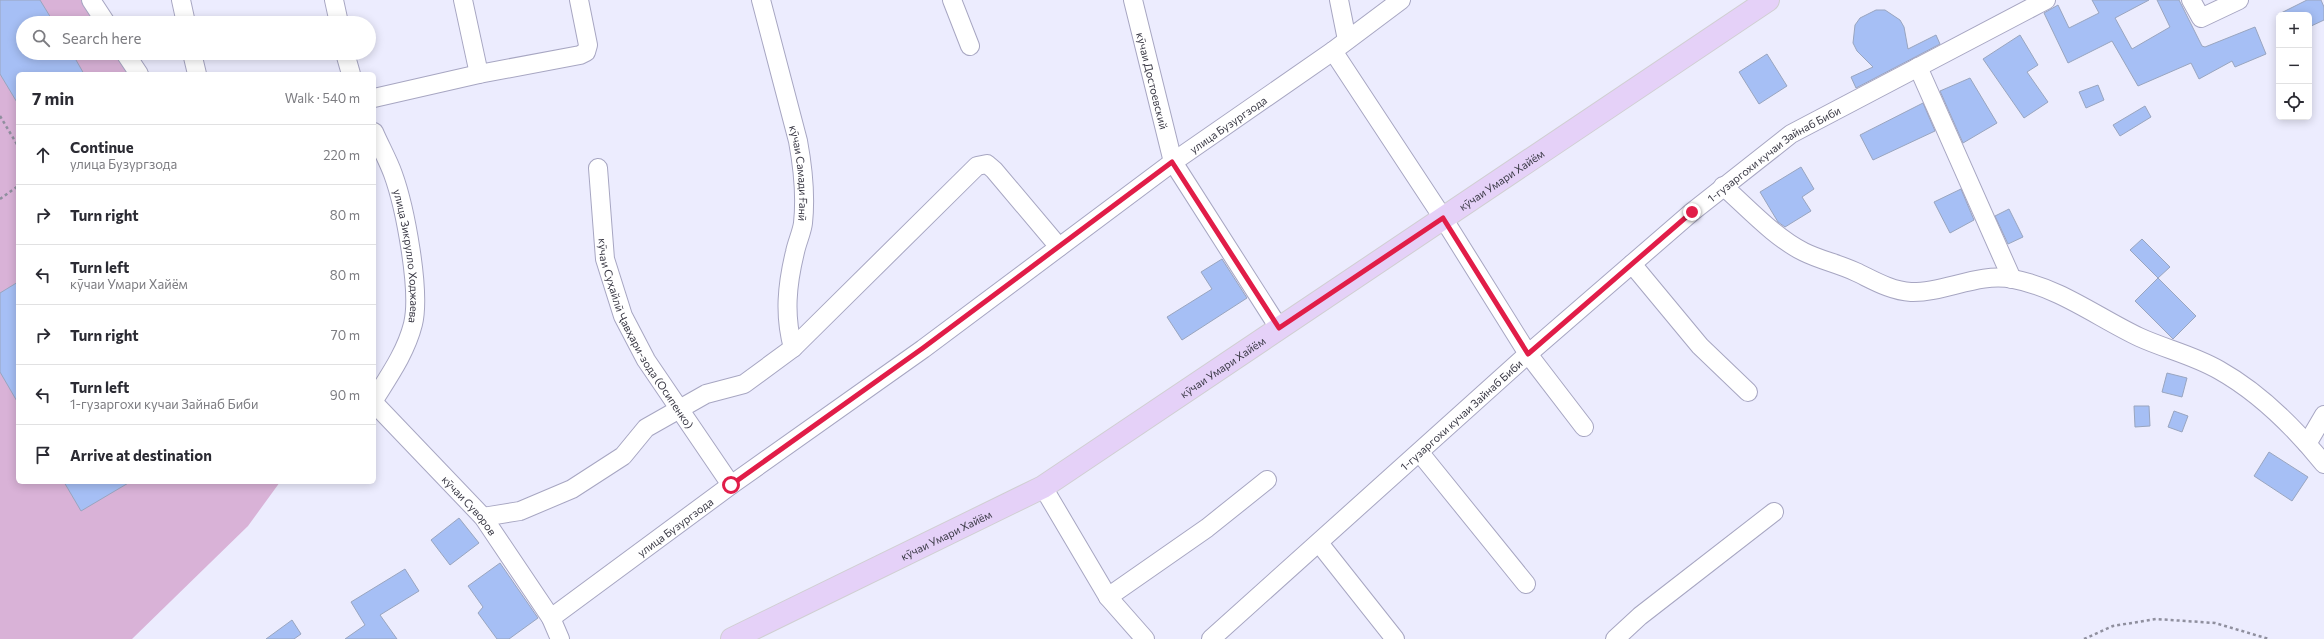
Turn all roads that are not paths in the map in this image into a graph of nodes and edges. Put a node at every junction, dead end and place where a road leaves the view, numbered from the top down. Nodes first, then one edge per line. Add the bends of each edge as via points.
1 (91, 0) edge
2 (181, 0) edge
3 (334, 0) edge
4 (463, 0) edge
5 (579, 0) edge
6 (761, 0) edge
7 (952, 0) edge
8 (1133, 0) edge
9 (1339, 0) edge
10 (1401, 0) edge
11 (1768, 0) edge
12 (2046, 0) edge
13 (2191, 0) edge
14 (2239, 0) edge
15 (101, 16) edge
16 (184, 16) edge
17 (337, 16) edge
18 (1347, 40) junction
19 (970, 46) dead end
20 (1333, 51) junction
21 (130, 60) edge
22 (194, 60) edge
23 (347, 60) edge
24 (1918, 68) junction
25 (138, 72) edge
26 (197, 72) edge
27 (350, 72) edge
28 (479, 74) junction
29 (376, 98) edge
30 (376, 137) edge
31 (1172, 162) junction
32 (598, 168) dead end
33 (1723, 186) junction
34 (1443, 218) junction
35 (1059, 247) junction
36 (1632, 264) junction
37 (2012, 279) junction
38 (1279, 328) junction
39 (793, 348) junction
40 (1528, 354) junction
41 (1748, 392) dead end
42 (376, 399) edge
43 (376, 404) edge
44 (679, 410) junction
45 (2324, 415) edge
46 (1584, 427) dead end
47 (2307, 444) junction
48 (1420, 453) junction
49 (2324, 464) edge
50 (1267, 480) dead end
51 (731, 485) junction
52 (1043, 487) junction
53 (1774, 512) dead end
54 (483, 517) junction
55 (1319, 543) junction
56 (1526, 584) dead end
57 (1108, 597) junction
58 (551, 618) junction
59 (560, 639) edge
60 (732, 639) edge
61 (1144, 639) edge
62 (1211, 639) edge
63 (1395, 639) edge
64 (1615, 639) edge

1 - 15 street
2 - 16 street
3 - 17 street
4 - 28 street
5 - 28 street via 588,45 586,52
6 - 39 street, кӯчаи Самади Ғанӣ via 802,163 803,224 789,279 786,309
7 - 19 street
8 - 31 street, кӯчаи Достоевский
9 - 18 street
10 - 18 street, улица Бузургзода
11 - 34 main road, кӯчаи Умари Хайём
12 - 24 street, 1-гузаргохи кучаи Зайнаб Биби
13 - 14 street via 2201,18
18 - 20 street, улица Бузургзода
20 - 31 street, улица Бузургзода
20 - 34 street
21 - 25 street
22 - 26 street
23 - 27 street
24 - 33 street, 1-гузаргохи кучаи Зайнаб Биби via 1791,134
24 - 37 street
28 - 29 street
30 - 42 street, улица Зикрулло Ходжаева via 393,175 415,280 413,323 404,351
31 - 35 street, улица Бузургзода
31 - 38 street, кӯчаи Достоевский
32 - 44 street, кӯчаи Суҳайлӣ Ҷавҳари-зода (Осипенко) via 605,260 623,316 646,360
33 - 36 street, 1-гузаргохи кучаи Зайнаб Биби
33 - 37 street via 1772,230 1803,252 1894,289 1910,292 1934,291 1968,282 1997,278
34 - 38 main road, кӯчаи Умари Хайём
34 - 40 street
35 - 39 street via 994,170 986,164 977,166
35 - 51 street, улица Бузургзода
36 - 40 street, 1-гузаргохи кучаи Зайнаб Биби
36 - 41 street via 1700,346
37 - 47 street via 2046,288 2083,305 2139,337 2218,369 2258,395
38 - 52 main road, кӯчаи Умари Хайём
39 - 44 street via 744,384 706,394
40 - 46 street
40 - 48 street, 1-гузаргохи кучаи Зайнаб Биби
43 - 54 street, кӯчаи Суворов
44 - 51 street, кӯчаи Суҳайлӣ Ҷавҳари-зода (Осипенко)
44 - 54 street via 646,428 623,456 572,489 520,511
45 - 47 street
47 - 49 street
48 - 55 street, 1-гузаргохи кучаи Зайнаб Биби
48 - 56 street
50 - 57 street via 1207,528
51 - 58 street, улица Бузургзода
52 - 57 street
52 - 60 main road, кӯчаи Умари Хайём
53 - 64 street via 1640,616
54 - 58 street, кӯчаи Суворов
55 - 62 street, 1-гузаргохи кучаи Зайнаб Биби
55 - 63 street
57 - 61 street
58 - 59 street, кӯчаи Суворов

